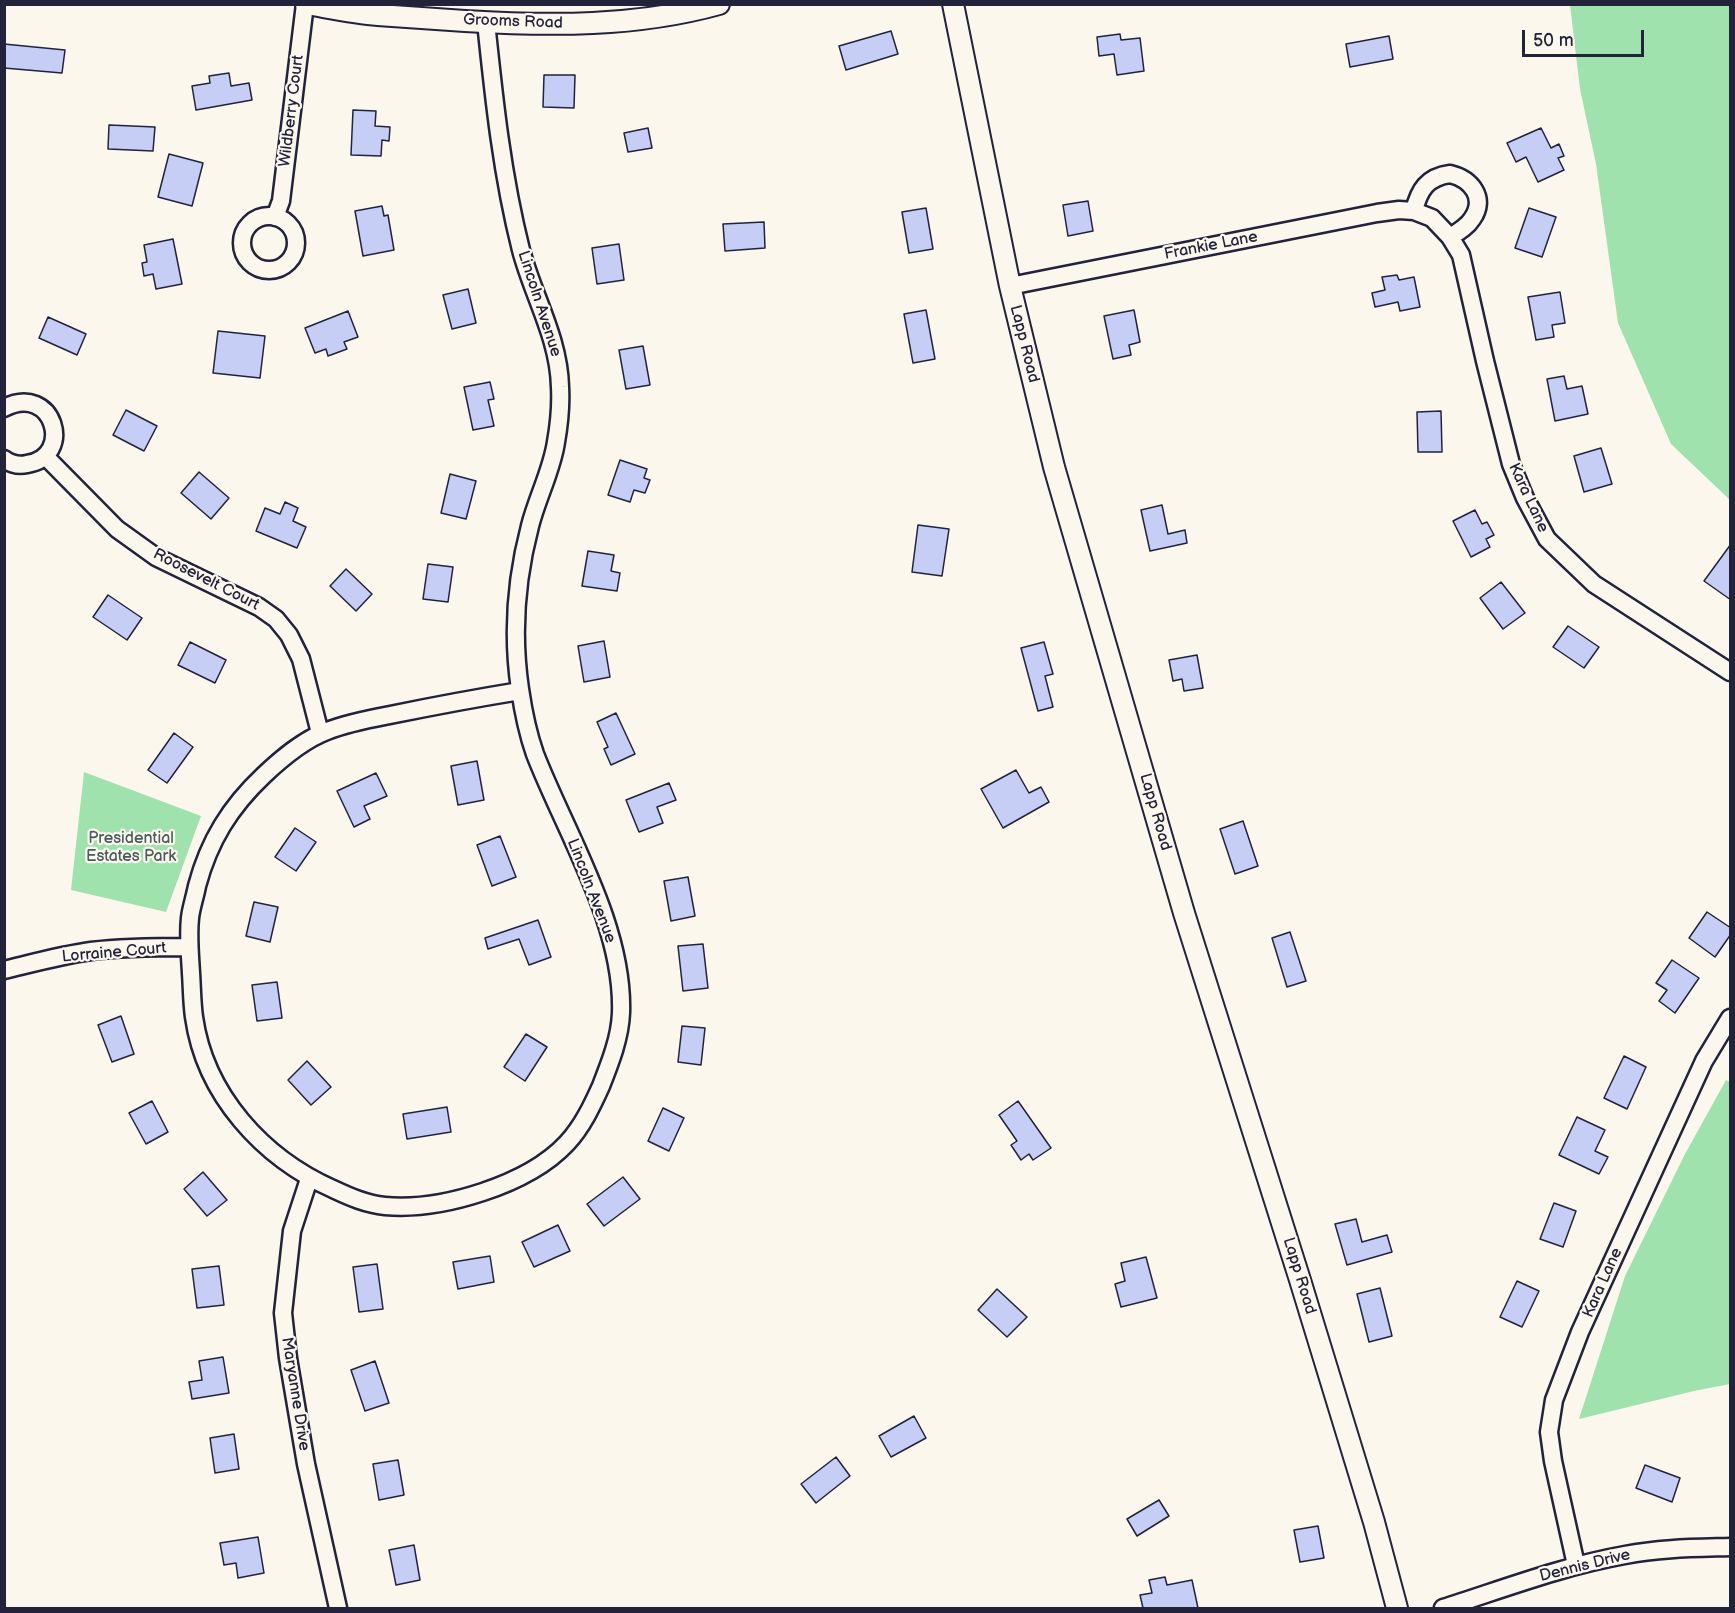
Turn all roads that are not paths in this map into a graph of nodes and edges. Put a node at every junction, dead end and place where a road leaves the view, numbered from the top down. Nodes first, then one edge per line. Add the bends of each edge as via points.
1 (305, 4) edge
2 (719, 4) edge
3 (953, 4) edge
4 (486, 22) junction
5 (1414, 211) junction
6 (275, 217) dead end
7 (1450, 237) junction
8 (1010, 286) junction
9 (4, 408) edge
10 (45, 456) junction
11 (4, 459) edge
12 (1731, 672) edge
13 (520, 691) junction
14 (320, 733) junction
15 (189, 947) junction
16 (4, 970) edge
17 (1731, 1018) edge
18 (309, 1179) junction
19 (1731, 1547) edge
20 (1576, 1565) junction
21 (338, 1608) edge
22 (1397, 1608) edge
23 (1443, 1608) edge

1 - 4 street, Grooms Road via 376,15
1 - 6 street, Wildberry Court via 281,201
2 - 4 street, Grooms Road via 621,22
3 - 8 street, Lapp Road
4 - 13 street, Lincoln Avenue via 495,115 508,186 522,254 558,362 560,389 556,446 531,522 517,598
5 - 7 street, Kara Lane via 1432,218
5 - 7 street via 1424,187 1440,175 1460,176 1469,182 1478,200 1477,210
5 - 8 street, Frankie Lane via 1377,213
7 - 12 street, Kara Lane via 1461,255 1511,464 1547,539 1594,584
8 - 22 street, Lapp Road via 1054,467 1184,913 1300,1280
9 - 10 street via 18,402 43,409 55,432 53,445
10 - 11 street via 21,465
10 - 14 street, Roosevelt Court via 117,529 156,557 276,619 301,660
13 - 14 street, Lincoln Avenue via 350,723
13 - 18 street, Lincoln Avenue via 533,747 599,903 618,963 621,1015 610,1064 597,1096 565,1146 502,1186 458,1199 383,1206 357,1200
14 - 15 street, Lincoln Avenue via 280,759 250,788 211,843 190,916
15 - 16 street, Lorraine Court via 92,951
15 - 18 street, Lincoln Avenue via 195,1020 215,1082 240,1120 263,1145
17 - 20 street, Kara Lane via 1704,1061 1554,1400 1549,1432
18 - 21 street, Maryanne Drive via 292,1231 283,1313 306,1464
19 - 20 street, Dennis Drive via 1626,1554
20 - 23 street, Dennis Drive

